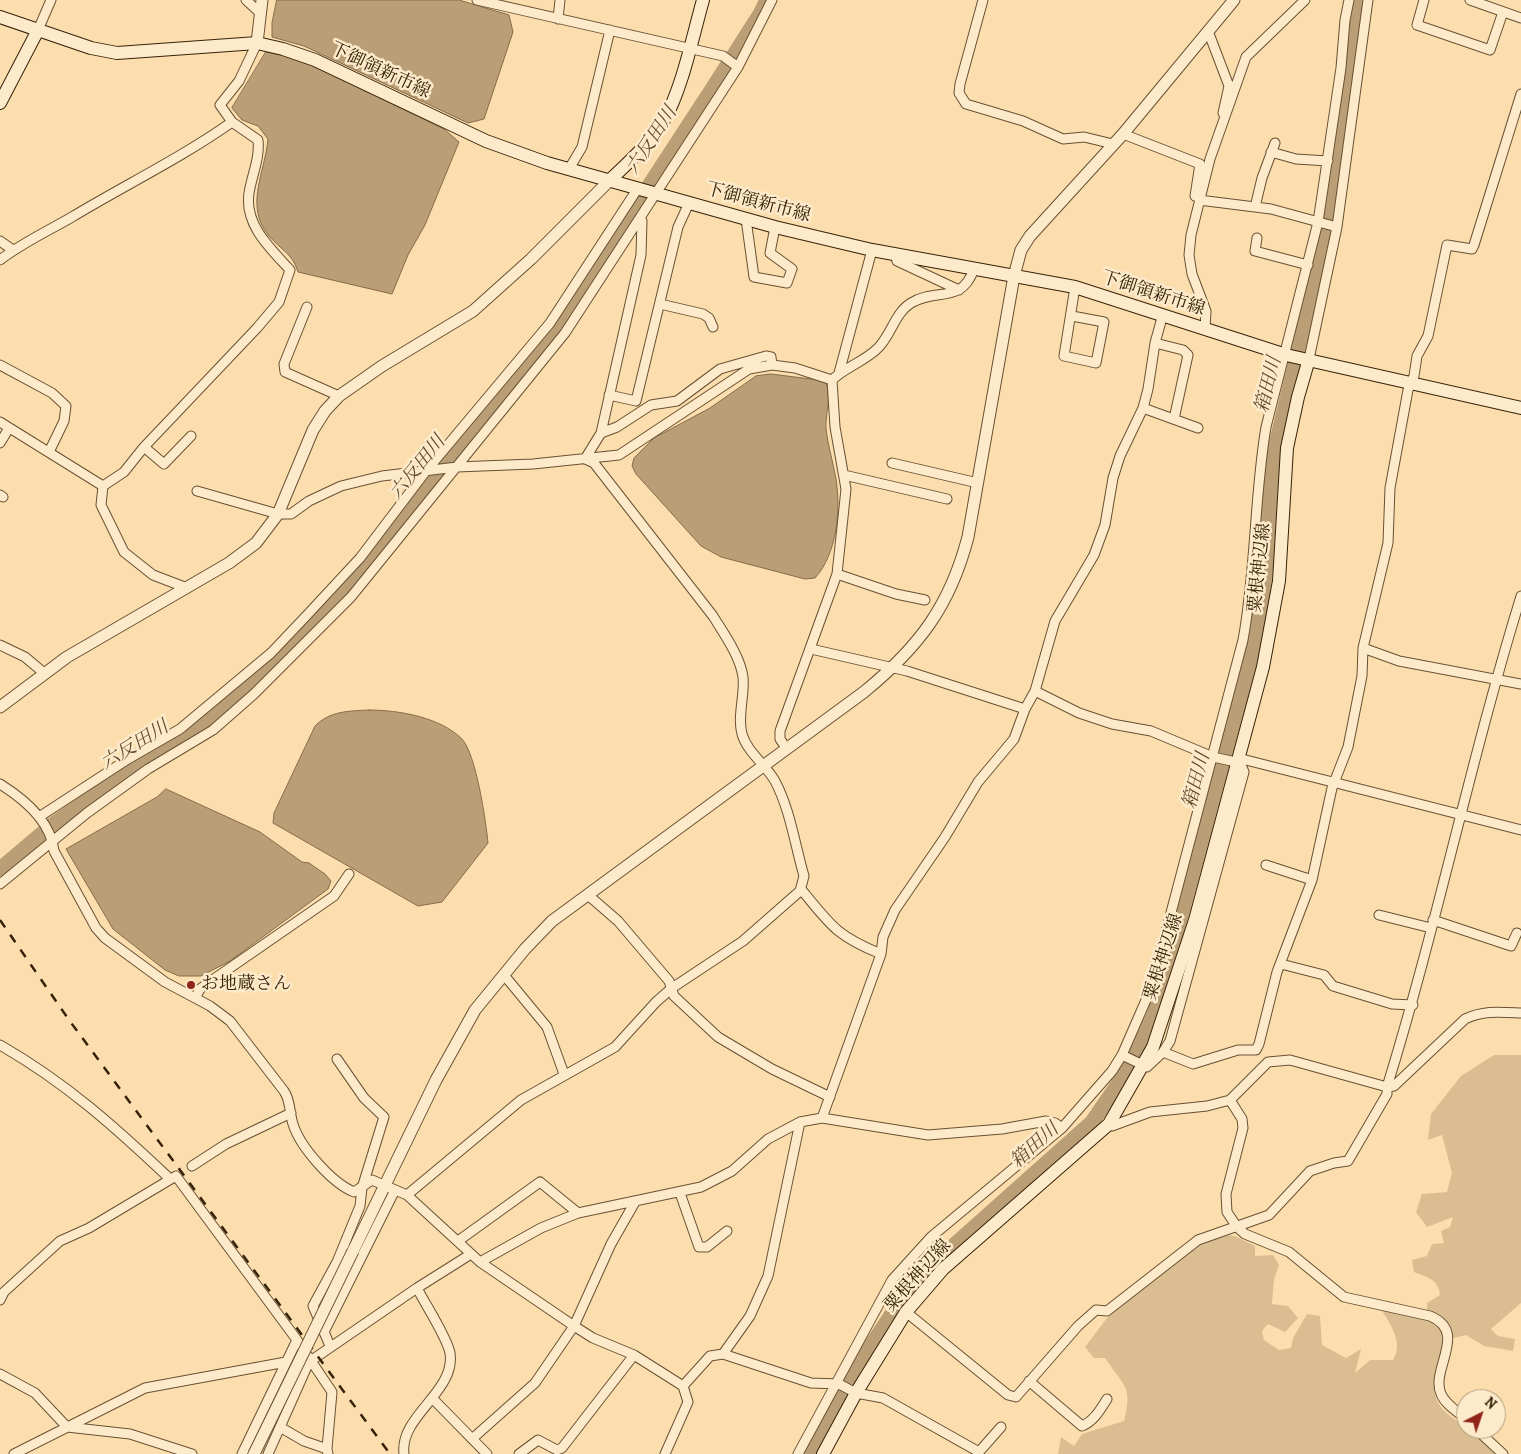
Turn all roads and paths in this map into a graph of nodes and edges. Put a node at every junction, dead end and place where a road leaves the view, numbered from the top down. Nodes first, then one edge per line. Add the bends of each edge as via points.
1 (52, 0) edge
2 (246, 0) edge
3 (262, 0) edge
4 (478, 0) edge
5 (560, 0) edge
6 (703, 0) edge
7 (772, 0) edge
8 (983, 0) edge
9 (1234, 0) edge
10 (1305, 0) edge
11 (1349, 0) edge
12 (1368, 0) edge
13 (1424, 0) edge
14 (1470, 0) edge
15 (259, 12) junction
16 (1503, 12) junction
17 (0, 17) edge
18 (1521, 18) edge
19 (558, 19) junction
20 (38, 30) junction
21 (610, 30) junction
22 (1208, 30) junction
23 (257, 43) junction
24 (689, 50) junction
25 (738, 67) junction
26 (1341, 68) junction
27 (1359, 70) junction
28 (1521, 94) edge
29 (0, 103) edge
30 (1223, 119) junction
31 (232, 122) junction
32 (1123, 134) junction
33 (1275, 142) dead end
34 (1113, 144) junction
35 (1271, 152) junction
36 (1328, 161) junction
37 (568, 169) junction
38 (610, 180) junction
39 (639, 188) junction
40 (655, 193) junction
41 (690, 203) junction
42 (1198, 203) junction
43 (1255, 207) junction
44 (640, 219) junction
45 (746, 219) junction
46 (1318, 222) junction
47 (775, 227) junction
48 (1337, 227) junction
49 (1256, 238) dead end
50 (0, 241) edge
51 (13, 250) junction
52 (872, 250) junction
53 (895, 254) junction
54 (0, 260) edge
55 (1308, 265) junction
56 (974, 269) junction
57 (1014, 276) junction
58 (1076, 287) junction
59 (959, 290) junction
60 (660, 304) junction
61 (307, 307) dead end
62 (1163, 314) junction
63 (1072, 316) junction
64 (712, 327) dead end
65 (1206, 330) junction
66 (1155, 343) junction
67 (1287, 355) junction
68 (1306, 358) junction
69 (772, 364) junction
70 (0, 365) edge
71 (839, 373) junction
72 (832, 380) junction
73 (1411, 382) junction
74 (610, 394) junction
75 (339, 396) junction
76 (1143, 408) junction
77 (1521, 408) edge
78 (1174, 419) junction
79 (0, 422) edge
80 (9, 428) junction
81 (1198, 428) dead end
82 (601, 433) junction
83 (191, 436) dead end
84 (0, 443) edge
85 (144, 447) junction
86 (49, 452) junction
87 (585, 459) junction
88 (892, 463) dead end
89 (454, 467) junction
90 (428, 471) junction
91 (844, 475) junction
92 (978, 483) junction
93 (103, 486) junction
94 (197, 491) dead end
95 (947, 499) dead end
96 (278, 514) junction
97 (837, 574) junction
98 (186, 588) junction
99 (1521, 596) edge
100 (925, 600) dead end
101 (0, 645) edge
102 (1363, 648) junction
103 (811, 649) junction
104 (894, 668) junction
105 (44, 672) junction
106 (1495, 679) junction
107 (1521, 684) edge
108 (1035, 692) junction
109 (0, 707) edge
110 (1025, 708) junction
111 (787, 749) junction
112 (1213, 757) junction
113 (1237, 760) junction
114 (763, 766) junction
115 (1335, 782) junction
116 (0, 784) edge
117 (1462, 815) junction
118 (40, 819) junction
119 (1521, 830) edge
120 (52, 839) junction
121 (1266, 865) dead end
122 (349, 874) dead end
123 (1312, 880) junction
124 (0, 884) edge
125 (802, 889) junction
126 (588, 895) junction
127 (1379, 915) dead end
128 (1432, 924) junction
129 (1517, 932) dead end
130 (882, 954) junction
131 (1281, 964) junction
132 (504, 975) junction
133 (672, 988) junction
134 (195, 998) junction
135 (1412, 1005) junction
136 (1521, 1013) edge
137 (0, 1045) edge
138 (1257, 1051) junction
139 (1164, 1052) junction
140 (1122, 1054) junction
141 (337, 1059) dead end
142 (1266, 1061) junction
143 (1142, 1065) junction
144 (564, 1074) junction
145 (1387, 1087) junction
146 (830, 1098) junction
147 (1230, 1100) junction
148 (291, 1113) junction
149 (822, 1118) junction
150 (800, 1122) junction
151 (1109, 1124) junction
152 (1062, 1128) junction
153 (192, 1166) dead end
154 (169, 1178) junction
155 (362, 1188) junction
156 (390, 1188) junction
157 (680, 1192) junction
158 (407, 1195) junction
159 (635, 1202) junction
160 (578, 1213) junction
161 (1236, 1227) junction
162 (727, 1231) dead end
163 (458, 1242) junction
164 (471, 1254) junction
165 (480, 1262) junction
166 (417, 1288) junction
167 (0, 1300) edge
168 (906, 1312) junction
169 (574, 1326) junction
170 (324, 1332) junction
171 (296, 1340) junction
172 (330, 1346) junction
173 (722, 1354) junction
174 (634, 1355) junction
175 (286, 1362) junction
176 (309, 1362) junction
177 (0, 1374) edge
178 (1029, 1381) junction
179 (836, 1384) junction
180 (683, 1386) junction
181 (855, 1393) junction
182 (432, 1399) junction
183 (1106, 1400) dead end
184 (1456, 1411) edge
185 (67, 1426) junction
186 (280, 1427) junction
187 (1001, 1427) dead end
188 (472, 1439) junction
189 (1487, 1439) edge
190 (328, 1451) edge
191 (668, 1453) edge
192 (14, 1454) edge
193 (192, 1454) edge
194 (242, 1454) edge
195 (254, 1454) edge
196 (268, 1454) edge
197 (404, 1454) edge
198 (487, 1454) edge
199 (519, 1454) edge
200 (798, 1454) edge
201 (823, 1454) edge
202 (1503, 1454) edge

1 - 20 street
2 - 15 street
3 - 15 street
4 - 19 street
5 - 19 street
6 - 24 main road
7 - 25 street
8 - 34 street via 960,84 959,93 966,104 1023,121 1063,139 1084,137
9 - 22 street
10 - 30 street via 1246,57 1227,117
11 - 26 street via 1344,20
12 - 27 street
13 - 16 street via 1417,25 1490,50
14 - 16 street
15 - 23 street
16 - 18 street
17 - 20 main road, 下御領新市線
19 - 21 street
20 - 23 main road, 下御領新市線 via 117,53
20 - 29 main road
21 - 24 street
21 - 37 street via 582,147
22 - 30 street via 1229,86
22 - 32 street
23 - 31 street via 239,81 220,105
23 - 37 main road, 下御領新市線 via 315,60 486,141
24 - 25 street via 723,56
24 - 38 main road via 665,118 641,150
25 - 40 street
26 - 27 street
26 - 36 street
27 - 48 street
28 - 73 street via 1474,245 1472,249 1447,245 1428,336 1417,356
30 - 42 street
31 - 51 street via 167,164
31 - 85 street via 258,140 258,159 248,195 250,218 290,270 288,281 279,302
32 - 34 street
32 - 42 street via 1200,164 1194,204
33 - 35 street
34 - 57 street via 1030,236 1021,250
35 - 36 street via 1296,159
35 - 43 street
36 - 46 street
37 - 38 main road, 下御領新市線
38 - 39 main road, 下御領新市線
38 - 75 street via 473,312 382,366
39 - 40 main road, 下御領新市線
39 - 90 street via 550,324
40 - 41 main road, 下御領新市線
40 - 44 street
41 - 45 main road, 下御領新市線
41 - 60 street via 678,227
42 - 43 street
42 - 65 street via 1191,235 1190,263 1206,311
43 - 46 street
44 - 74 street via 641,255
44 - 89 street via 565,334
45 - 47 main road, 下御領新市線
45 - 47 street via 754,277 787,283 792,269 770,254
46 - 48 street
46 - 55 street
47 - 52 main road, 下御領新市線
48 - 68 street
49 - 55 street via 1255,252
50 - 51 street
51 - 54 street
52 - 53 main road, 下御領新市線
52 - 71 street
53 - 56 main road, 下御領新市線
53 - 59 street via 897,261
55 - 67 street
56 - 57 main road, 下御領新市線
56 - 59 street via 969,282
57 - 58 main road, 下御領新市線
57 - 92 street
58 - 62 main road, 下御領新市線
58 - 63 street
59 - 71 street via 954,294 910,303 879,346
60 - 64 street via 703,314 709,318
60 - 74 street via 636,401
61 - 75 street via 284,364 285,372
62 - 65 main road, 下御領新市線
62 - 66 street
63 - 63 street via 1064,356 1096,363 1104,322
65 - 67 main road, 下御領新市線
66 - 76 street
66 - 78 street via 1183,350 1188,355
67 - 68 main road, 下御領新市線
67 - 112 street via 1266,427 1261,457 1247,617
68 - 73 main road, 下御領新市線
68 - 113 main road, 粟根神辺線 via 1287,448 1275,608 1263,667
69 - 72 street
69 - 82 street via 771,357 766,356 720,369 677,401 651,405 617,427
69 - 87 street via 749,369 737,376 619,455
70 - 86 street via 52,393 66,406 64,422
71 - 72 street
72 - 91 street via 835,426
73 - 77 main road, 下御領新市線
73 - 102 street via 1390,488 1388,543
74 - 82 street
75 - 96 street via 313,430
76 - 78 street
76 - 108 street via 1120,456 1094,555 1055,622
78 - 81 street
79 - 80 street
80 - 84 street
80 - 86 street
82 - 87 street
83 - 85 street via 164,464
85 - 93 street via 124,472
86 - 93 street
87 - 89 street
87 - 114 street via 594,463 713,616 727,640 743,678 742,736
88 - 92 street
89 - 90 street
89 - 120 street via 350,597 254,694 213,730 148,769
90 - 96 street via 382,476 340,486 309,501 292,514
90 - 118 street via 360,558 271,653 180,729 128,759
91 - 95 street
91 - 97 street via 846,508
92 - 104 street via 961,564 950,589 936,617
93 - 98 street via 101,505 124,552 154,575
94 - 96 street
96 - 98 street via 256,543
97 - 100 street
97 - 103 street
98 - 105 street
99 - 106 street
101 - 105 street via 25,657
102 - 106 street via 1400,661
102 - 115 street via 1357,707 1348,747
103 - 104 street
103 - 111 street via 780,731 780,739
104 - 110 street
104 - 111 street
105 - 109 street
106 - 107 street
106 - 117 street
108 - 110 street
108 - 112 street via 1079,713 1112,724 1151,731
110 - 130 street via 1014,740 978,782 895,910 883,937
111 - 114 street
112 - 113 street
112 - 140 street via 1146,1000
113 - 115 street
113 - 139 street via 1244,772 1173,1032
113 - 143 main road, 粟根神辺線 via 1195,920 1153,1046
114 - 125 street via 781,794 804,876
114 - 126 street
115 - 117 street
115 - 123 street
116 - 118 street via 20,797
117 - 119 street
117 - 128 street
118 - 120 street
120 - 124 street
120 - 134 street via 54,851 96,928 165,982
121 - 123 street
122 - 134 street via 334,896 200,989
123 - 131 street
125 - 130 street via 839,934
125 - 133 street via 743,941
126 - 132 street via 552,921
126 - 133 street via 618,921
127 - 128 street
128 - 129 street via 1511,946
128 - 135 street
130 - 146 street
131 - 135 street via 1324,975 1333,986 1392,1004
131 - 138 street
132 - 144 street via 547,1027
132 - 156 street via 475,1010 453,1048
133 - 144 street via 615,1047
133 - 146 street via 674,996 718,1037
134 - 148 street via 230,1021 289,1099
135 - 145 street
136 - 145 street via 1477,1013 1465,1019 1402,1080
137 - 154 street via 71,1091
138 - 139 street via 1238,1050 1193,1064
138 - 142 street
139 - 143 street via 1146,1067
140 - 143 street
140 - 152 street via 1112,1071
141 - 155 street via 364,1098 384,1117
142 - 145 street via 1290,1060
142 - 147 street
143 - 151 main road, 粟根神辺線
144 - 158 street via 515,1104
145 - 161 street via 1380,1108 1348,1161 1310,1171 1270,1215
146 - 149 street
147 - 151 street via 1207,1106 1150,1112 1112,1126
147 - 161 street via 1242,1119 1243,1128 1226,1194 1227,1212
148 - 153 street via 226,1144
148 - 155 street via 301,1142 327,1172 349,1190 354,1192
149 - 150 street
149 - 152 street via 928,1135 1002,1130 1046,1121
150 - 157 street via 768,1139 732,1171 701,1187
150 - 173 street via 768,1276 750,1316
151 - 168 main road, 粟根神辺線 via 943,1269
152 - 179 street via 931,1236 898,1272
154 - 167 street via 89,1228 60,1241 4,1292
154 - 171 street via 176,1176
155 - 156 street via 372,1180
155 - 170 street via 360,1206 337,1262 313,1306
156 - 158 street
156 - 170 street
156 - 195 street, bridge via 353,1252
157 - 159 street
157 - 162 street via 699,1247 707,1247
158 - 163 street
159 - 160 street
159 - 169 street via 611,1244
160 - 163 street via 540,1182
160 - 165 street via 541,1228
161 - 178 street via 1198,1240 1107,1310 1096,1310
161 - 184 street via 1245,1234 1290,1252 1344,1297 1430,1316 1441,1322 1448,1338 1440,1392
163 - 164 street
164 - 165 street
164 - 166 street
165 - 169 street
166 - 172 street
166 - 182 street via 450,1351 450,1367
168 - 178 street via 1008,1395 1016,1397
168 - 181 main road, 粟根神辺線
169 - 174 street
169 - 188 street via 535,1383
170 - 172 street
171 - 175 street
171 - 176 street
172 - 176 street
173 - 179 street via 811,1383
173 - 180 street via 710,1356
174 - 180 street
174 - 199 street via 562,1448 557,1450 538,1440
175 - 185 street via 145,1388
175 - 194 street
176 - 186 street
176 - 190 street via 332,1392
177 - 185 street via 35,1393
178 - 183 street via 1082,1426 1098,1414
179 - 181 street
179 - 200 street
180 - 191 street via 688,1402
181 - 187 street via 882,1398 978,1452
181 - 201 main road, 粟根神辺線
182 - 188 street
182 - 197 street via 416,1417 407,1436
185 - 192 street
185 - 193 street via 130,1434
186 - 190 street
186 - 196 street
188 - 198 street
189 - 202 street

